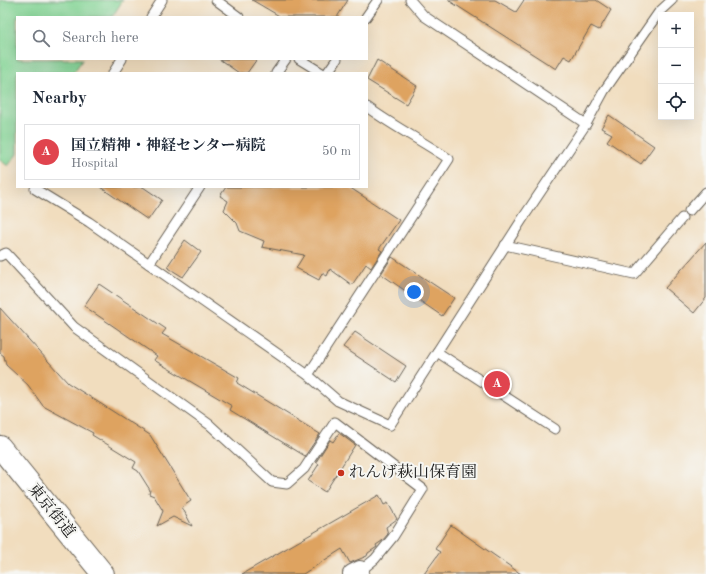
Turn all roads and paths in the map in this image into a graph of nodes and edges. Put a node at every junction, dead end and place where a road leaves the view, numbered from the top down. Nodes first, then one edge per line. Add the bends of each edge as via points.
1 (162, 0) edge
2 (216, 0) edge
3 (378, 0) edge
4 (410, 0) edge
5 (672, 0) edge
6 (152, 16) edge
7 (238, 16) edge
8 (367, 16) edge
9 (121, 60) edge
10 (285, 60) edge
11 (301, 60) edge
12 (336, 60) edge
13 (114, 72) edge
14 (277, 72) edge
15 (320, 72) edge
16 (328, 72) edge
17 (368, 107) edge
18 (586, 124) junction
19 (35, 188) edge
20 (199, 188) edge
21 (706, 192) edge
22 (689, 211) dead end
23 (682, 218) dead end
24 (505, 245) junction
25 (0, 256) edge
26 (148, 264) junction
27 (437, 352) junction
28 (308, 375) junction
29 (555, 429) dead end
30 (0, 447) edge
31 (357, 573) edge
32 (103, 574) edge

1 - 6 lane
2 - 7 lane
3 - 8 lane
4 - 18 lane via 424,16
5 - 18 lane via 659,12 604,91
9 - 13 lane
10 - 14 lane
11 - 15 lane
12 - 16 lane
17 - 28 lane via 392,125 449,159
18 - 24 lane
19 - 26 lane
20 - 26 lane
21 - 22 lane
23 - 24 lane via 634,274
24 - 27 lane
25 - 31 lane via 6,253 74,327 210,425 272,482 287,484 304,470 335,422 422,489 393,537 375,560
26 - 28 lane
27 - 28 lane via 390,425 338,401
27 - 29 lane
30 - 32 street, 東京街道

